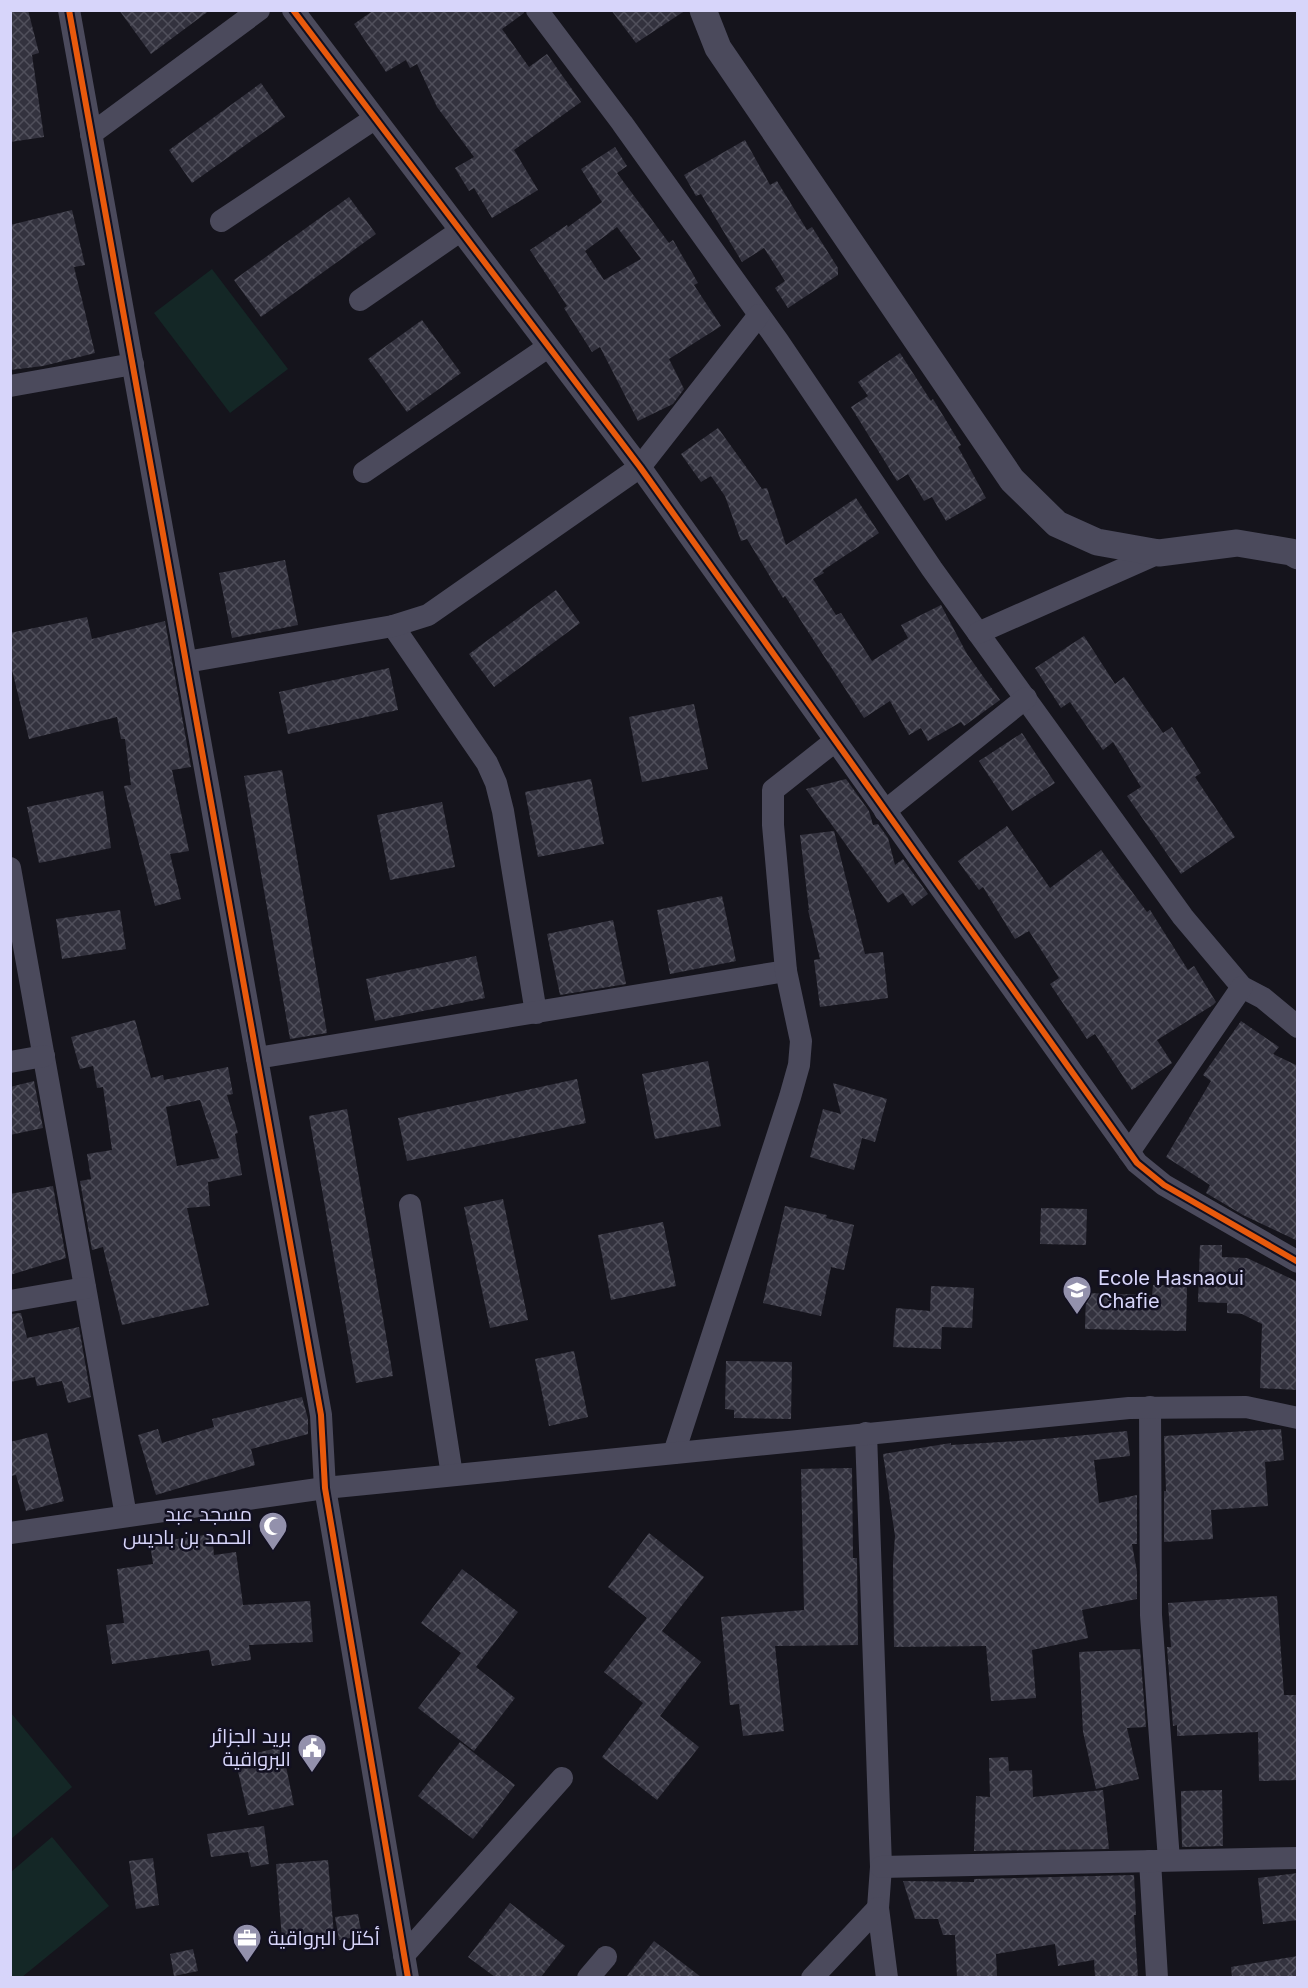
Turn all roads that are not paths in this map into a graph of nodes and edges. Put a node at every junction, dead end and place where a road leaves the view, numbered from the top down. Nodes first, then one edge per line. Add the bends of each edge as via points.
1 (69, 10) edge
2 (259, 10) edge
3 (293, 10) edge
4 (537, 10) edge
5 (703, 10) edge
6 (375, 119) junction
7 (92, 134) junction
8 (221, 220) dead end
9 (460, 231) junction
10 (360, 300) dead end
11 (759, 315) junction
12 (548, 346) junction
13 (133, 364) junction
14 (10, 386) edge
15 (639, 467) junction
16 (364, 472) dead end
17 (1158, 553) junction
18 (1298, 556) edge
19 (393, 626) junction
20 (978, 633) junction
21 (186, 662) junction
22 (1026, 698) junction
23 (836, 741) junction
24 (885, 811) junction
25 (10, 868) edge
26 (786, 971) junction
27 (1242, 987) junction
28 (536, 1013) junction
29 (1298, 1027) edge
30 (44, 1056) junction
31 (257, 1058) junction
32 (10, 1062) edge
33 (1130, 1152) junction
34 (410, 1204) dead end
35 (1298, 1262) edge
36 (85, 1288) junction
37 (10, 1301) edge
38 (1150, 1407) junction
39 (1298, 1418) edge
40 (866, 1433) junction
41 (674, 1453) junction
42 (452, 1475) junction
43 (325, 1488) junction
44 (126, 1516) junction
45 (10, 1533) edge
46 (562, 1778) dead end
47 (1298, 1858) edge
48 (1160, 1860) junction
49 (881, 1867) junction
50 (878, 1908) junction
51 (404, 1955) junction
52 (606, 1957) dead end
53 (408, 1977) edge
54 (588, 1977) edge
55 (812, 1977) edge
56 (887, 1977) edge
57 (1157, 1977) edge

1 - 7 street
2 - 7 street
3 - 6 street
4 - 11 street
5 - 17 street via 718,48 1012,480 1058,524 1097,542
6 - 8 street
6 - 9 street
7 - 13 street
9 - 10 street
9 - 12 street
11 - 15 street
11 - 20 street
12 - 15 street
12 - 16 street
13 - 14 street
13 - 21 street
15 - 19 street via 428,615
15 - 23 street
17 - 18 street via 1237,543
17 - 20 street
19 - 21 street
19 - 28 street via 487,763 496,783
20 - 22 street
21 - 31 street
22 - 24 street
22 - 27 street via 1183,917
23 - 24 street
23 - 26 street via 773,790
24 - 33 street
25 - 30 street
26 - 28 street
26 - 41 street via 801,1041 799,1065
27 - 29 street via 1263,998
27 - 33 street
28 - 31 street
30 - 32 street
30 - 36 street
31 - 43 street via 321,1415
33 - 35 street via 1137,1163 1164,1185
34 - 42 street
36 - 37 street
36 - 44 street
38 - 39 street via 1245,1407
38 - 40 street
38 - 48 street via 1151,1615
40 - 41 street
40 - 49 street
41 - 42 street
42 - 43 street
43 - 44 street
43 - 51 street
44 - 45 street
46 - 51 street
47 - 48 street
48 - 49 street
48 - 57 street
49 - 50 street
50 - 55 street
50 - 56 street
51 - 53 street
52 - 54 street

